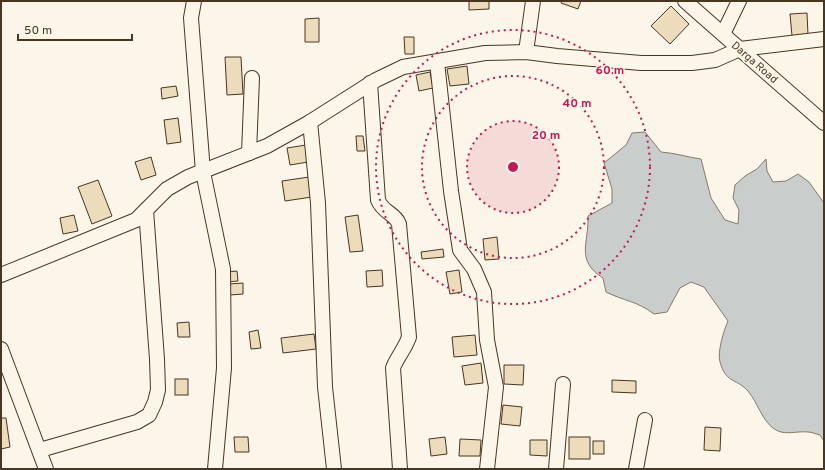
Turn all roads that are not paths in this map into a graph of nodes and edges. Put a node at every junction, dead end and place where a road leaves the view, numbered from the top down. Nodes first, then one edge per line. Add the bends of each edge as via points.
1 (194, 1) edge
2 (533, 1) edge
3 (685, 1) edge
4 (739, 1) edge
5 (723, 34) junction
6 (824, 39) edge
7 (740, 49) junction
8 (526, 52) junction
9 (437, 62) junction
10 (252, 78) dead end
11 (370, 83) junction
12 (310, 122) junction
13 (824, 123) edge
14 (249, 153) junction
15 (203, 172) junction
16 (146, 210) junction
17 (1, 275) edge
18 (1, 349) edge
19 (563, 384) dead end
20 (644, 420) dead end
21 (40, 450) junction
22 (46, 469) edge
23 (215, 469) edge
24 (334, 469) edge
25 (400, 469) edge
26 (487, 469) edge
27 (556, 469) edge
28 (636, 469) edge

1 - 15 street via 191,18
2 - 8 street
3 - 5 street, Darga Road
4 - 5 street
5 - 7 street, Darga Road
6 - 7 street
7 - 8 street via 715,60 692,63 641,63
7 - 13 street, Darga Road
8 - 9 street via 485,53
9 - 11 street via 403,67
9 - 26 street via 460,250 474,269 484,292 487,340 496,387
10 - 14 street
11 - 12 street
11 - 25 street via 378,200 384,211 395,217 399,224 408,337 396,360 393,376
12 - 14 street
12 - 24 street via 318,203 325,387
14 - 15 street
15 - 16 street via 167,190
15 - 23 street via 217,232 222,269 224,368
16 - 17 street via 136,220
16 - 21 street via 157,359 158,390 155,402 149,415 137,422
18 - 21 street
19 - 27 street
20 - 28 street
21 - 22 street

